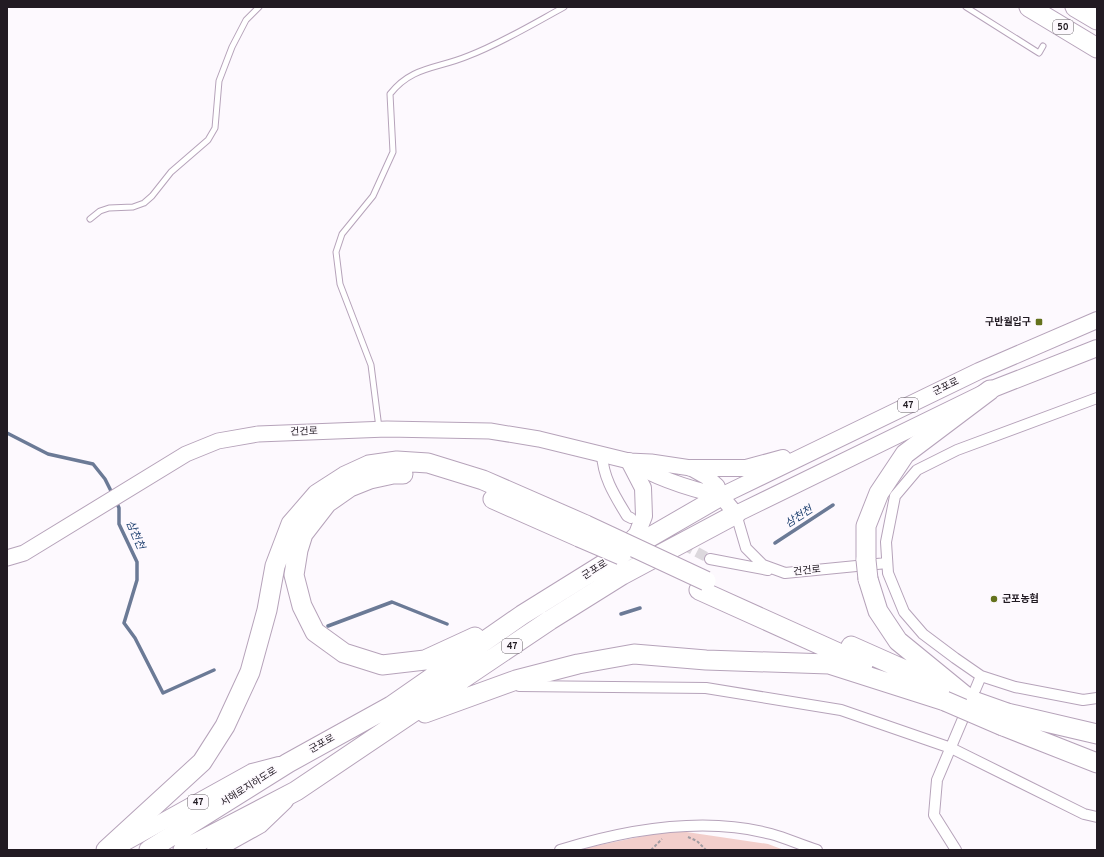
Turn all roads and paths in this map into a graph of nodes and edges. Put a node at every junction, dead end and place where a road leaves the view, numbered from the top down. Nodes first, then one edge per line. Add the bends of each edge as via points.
1 (259, 7) edge
2 (564, 7) edge
3 (966, 7) edge
4 (1030, 7) edge
5 (1075, 7) edge
6 (1097, 20) edge
7 (1043, 46) dead end
8 (1097, 48) edge
9 (90, 218) dead end
10 (1097, 320) edge
11 (1095, 350) edge
12 (990, 390) junction
13 (1097, 398) edge
14 (379, 429) junction
15 (602, 454) junction
16 (629, 461) junction
17 (789, 463) junction
18 (691, 468) junction
19 (721, 496) junction
20 (736, 514) junction
21 (631, 518) dead end
22 (582, 531) junction
23 (7, 558) edge
24 (612, 559) junction
25 (710, 559) tunnel mouth
26 (887, 563) junction
27 (785, 573) junction
28 (522, 615) junction
29 (981, 676) junction
30 (501, 686) junction
31 (947, 696) junction
32 (1097, 698) edge
33 (969, 699) junction
34 (1005, 719) junction
35 (397, 723) junction
36 (1097, 734) edge
37 (951, 748) junction
38 (288, 763) junction
39 (1097, 763) edge
40 (296, 791) junction
41 (1097, 818) edge
42 (668, 836) dead end
43 (683, 836) dead end
44 (106, 850) edge
45 (111, 850) edge
46 (149, 850) edge
47 (183, 850) edge
48 (215, 850) edge
49 (560, 850) edge
50 (651, 850) edge
51 (706, 850) edge
52 (816, 850) edge
53 (956, 850) edge

1 - 9 lane via 246,20 232,47 219,81 215,128 208,140 171,172 144,203 133,207 109,208
2 - 14 lane via 468,57 419,70 398,83 390,94 393,152 373,196 342,234 336,252 340,284 370,366
3 - 7 lane via 1038,53
4 - 8 highway, 50
5 - 6 highway, 50
10 - 17 main road, 군포로 / 47 via 979,371
11 - 12 main road, 군포로 / 47
12 - 20 main road, 군포로 / 47
12 - 33 highway, bridge via 904,454 879,493 866,526 868,579 878,611 898,641
13 - 26 street via 957,450 917,470 895,496 886,542
14 - 15 main road, 건건로 via 490,431 539,439
14 - 23 main road, 건건로 via 258,434 218,441 186,454 24,553
15 - 16 main road, 건건로
15 - 21 street via 602,465 608,484 627,516
16 - 18 main road, 건건로
16 - 19 main road, 건건로 via 643,470
16 - 24 main road via 643,488 644,516 637,534
17 - 18 main road via 782,457 746,468
17 - 19 main road, 군포로 / 47
18 - 19 main road, 건건로 via 717,486
19 - 20 main road, 건건로
19 - 24 highway, 군포로 / 47
20 - 27 street, 건건로 via 746,548 763,565
20 - 35 highway, 군포로 / 47 via 622,575
22 - 28 highway via 425,474 393,474 357,484 327,503 303,534 294,575 302,606 315,632 344,653 382,665 425,660
22 - 31 highway, bridge
22 - 44 highway via 483,480 428,463 397,461 369,465 345,476 317,494 291,524 275,566 267,610 250,672 225,726 202,762
24 - 28 highway, 군포로 / 47
25 - 27 street
26 - 27 street, 건건로
26 - 29 street via 888,573 904,612 923,634
28 - 38 highway, 군포로 / 47 via 391,706
29 - 32 street via 1015,688 1083,700
29 - 37 street
30 - 31 highway via 578,664 634,654 706,660 829,664
30 - 35 highway
30 - 37 street via 706,688 841,710
31 - 33 highway
31 - 34 highway, bridge
33 - 34 highway, bridge
34 - 36 highway
34 - 39 highway
35 - 40 highway, 군포로 / 47
37 - 41 street via 1084,814
37 - 53 street via 937,780 934,815
38 - 45 main road, 군포로 / 47 via 252,772
38 - 46 highway, 서해로지하도로 / 47
40 - 47 highway, 47
40 - 48 main road, 군포로 / 47 via 260,825
42 - 50 path via 661,839
43 - 51 path via 697,841
49 - 52 street via 587,842 672,826 719,825 770,834

